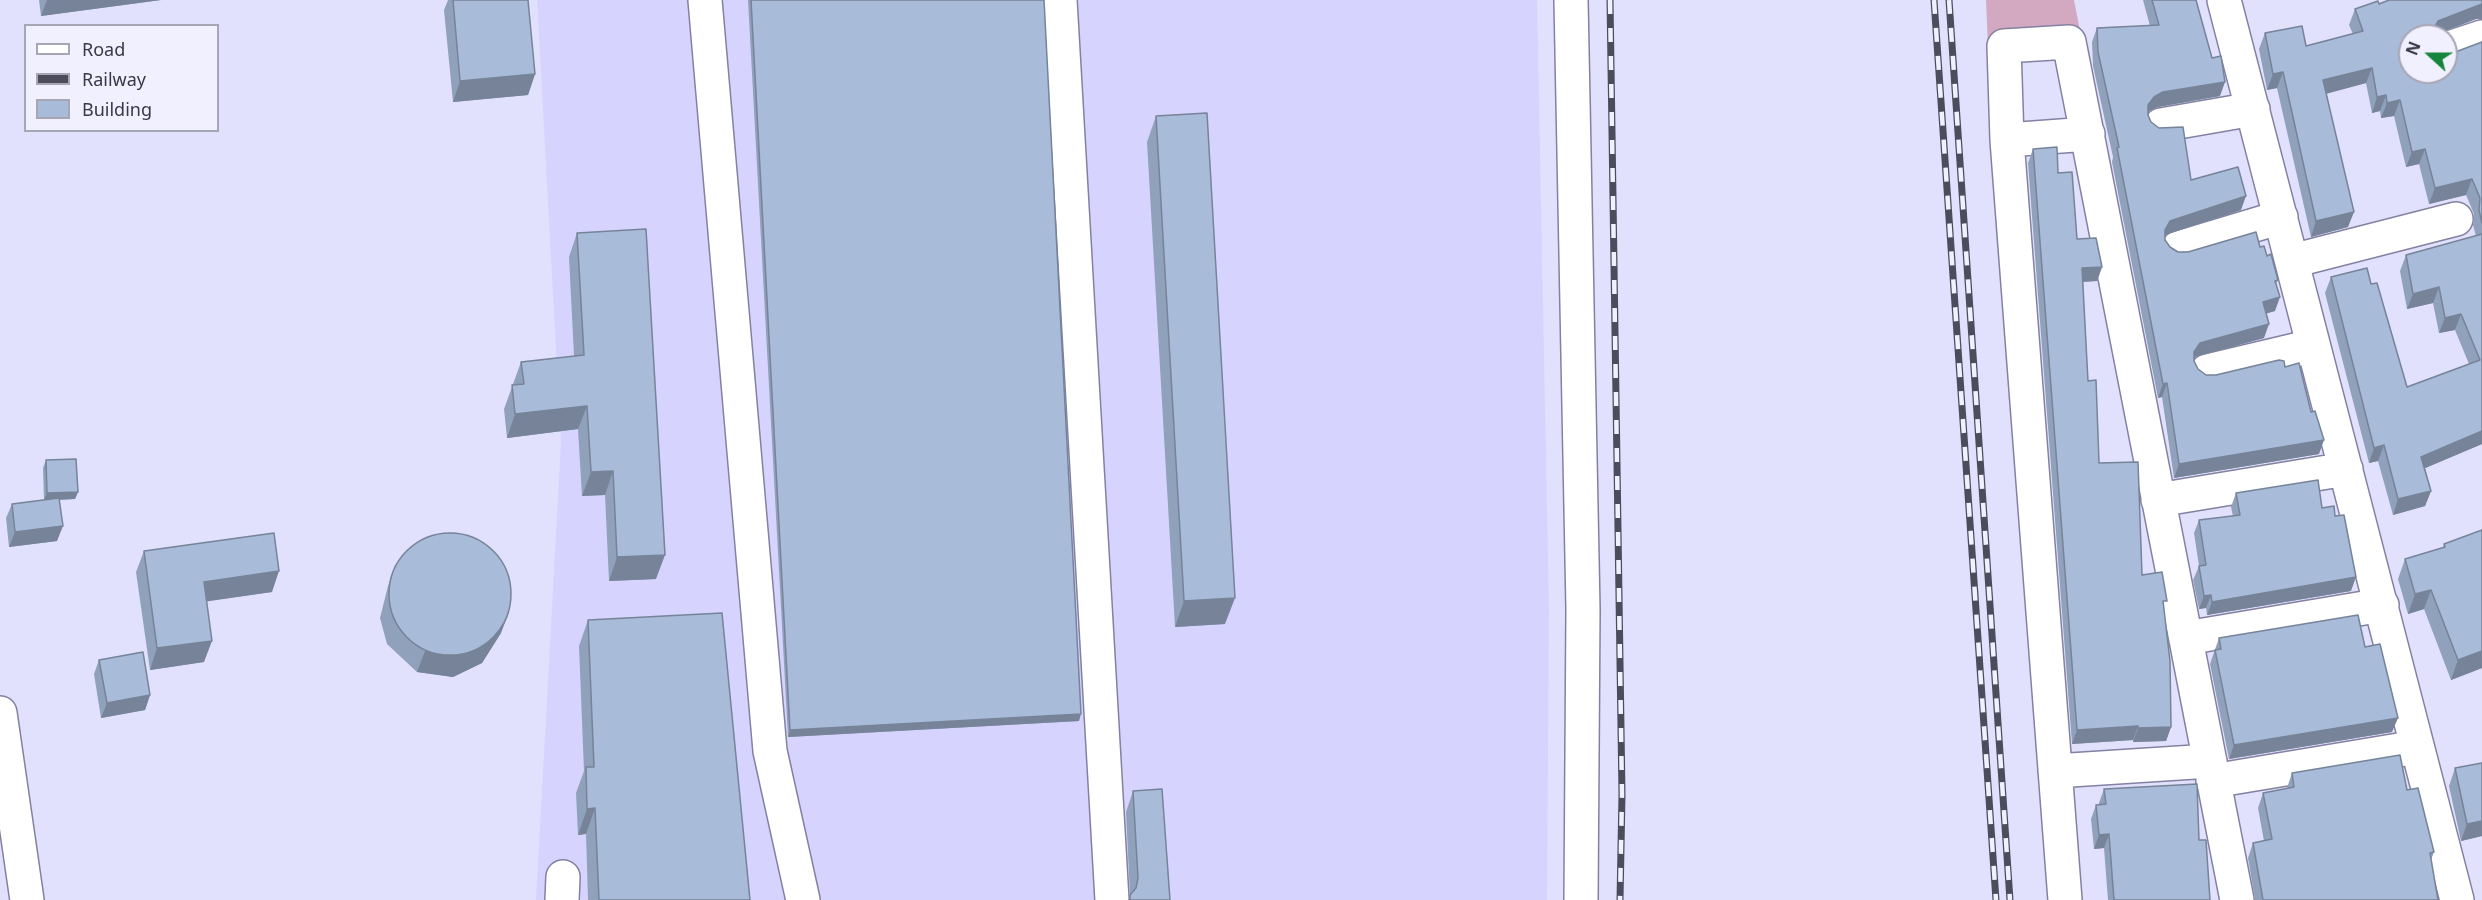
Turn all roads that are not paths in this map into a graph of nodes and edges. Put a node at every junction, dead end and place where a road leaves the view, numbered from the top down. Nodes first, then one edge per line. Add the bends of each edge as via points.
1 (705, 0) edge
2 (1060, 0) edge
3 (1571, 0) edge
4 (2224, 0) edge
5 (2482, 37) edge
6 (2458, 45) edge
7 (2253, 109) junction
8 (2161, 125) edge
9 (2088, 134) junction
10 (2007, 140) junction
11 (2281, 217) junction
12 (2456, 219) dead end
13 (2178, 248) dead end
14 (2292, 261) junction
15 (2312, 345) junction
16 (2207, 371) dead end
17 (2346, 469) junction
18 (2158, 500) junction
19 (2382, 605) junction
20 (2186, 638) junction
21 (0, 713) edge
22 (2416, 747) junction
23 (2055, 771) junction
24 (2212, 771) junction
25 (27, 900) edge
26 (803, 900) edge
27 (1112, 900) edge
28 (1581, 900) edge
29 (2065, 900) edge
30 (2236, 900) edge
31 (2457, 900) edge

1 - 26 street via 770,751
2 - 27 street
3 - 28 street via 1583,609
4 - 7 street
5 - 6 street
7 - 8 street
7 - 11 street
9 - 10 street
9 - 10 street via 2069,42 2004,46
9 - 18 street
10 - 23 street
11 - 13 street
11 - 14 street
12 - 14 street
14 - 15 street
15 - 16 street
15 - 17 street
17 - 18 street
17 - 19 street
18 - 20 street
19 - 20 street
19 - 22 street
20 - 24 street
21 - 25 street
22 - 24 street
22 - 31 street
23 - 24 street
23 - 29 street
24 - 30 street

